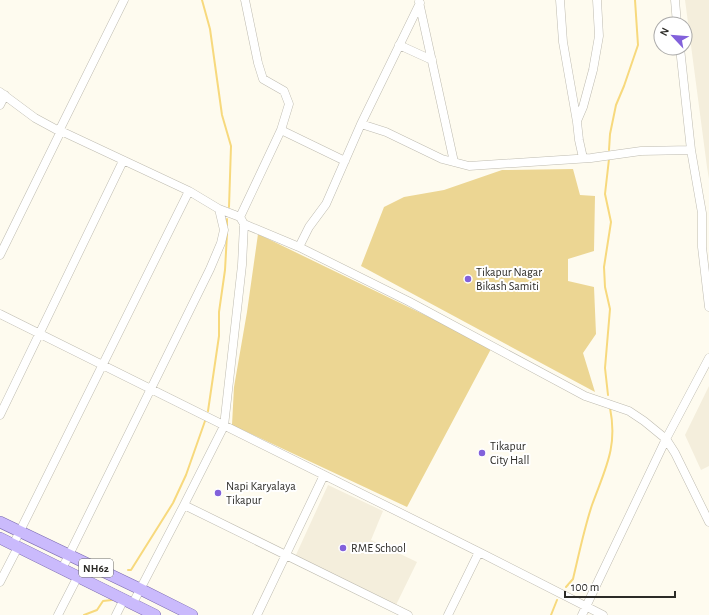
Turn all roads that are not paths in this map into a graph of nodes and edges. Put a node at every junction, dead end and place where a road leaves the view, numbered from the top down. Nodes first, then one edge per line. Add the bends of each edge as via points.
1 (124, 0) edge
2 (245, 0) edge
3 (560, 0) edge
4 (596, 0) edge
5 (675, 0) edge
6 (419, 2) edge
7 (676, 16) edge
8 (399, 45) junction
9 (681, 56) edge
10 (432, 60) junction
11 (3, 93) edge
12 (0, 105) edge
13 (577, 121) junction
14 (361, 124) junction
15 (281, 130) junction
16 (60, 131) junction
17 (691, 150) junction
18 (583, 158) junction
19 (123, 161) junction
20 (345, 161) junction
21 (454, 162) junction
22 (189, 191) junction
23 (219, 209) junction
24 (242, 220) junction
25 (299, 247) junction
26 (0, 255) edge
27 (709, 307) edge
28 (0, 314) edge
29 (39, 334) junction
30 (709, 358) edge
31 (103, 365) junction
32 (150, 390) junction
33 (0, 415) edge
34 (224, 426) junction
35 (666, 439) junction
36 (324, 475) junction
37 (184, 505) junction
38 (0, 522) edge
39 (709, 522) edge
40 (20, 531) junction
41 (0, 538) edge
42 (15, 546) junction
43 (480, 552) junction
44 (69, 555) junction
45 (286, 556) junction
46 (62, 569) junction
47 (78, 576) junction
48 (0, 582) edge
49 (140, 588) junction
50 (126, 600) junction
51 (586, 607) junction
52 (58, 615) edge
53 (116, 615) edge
54 (155, 615) edge
55 (192, 615) edge
56 (257, 615) edge
57 (408, 615) edge
58 (448, 615) edge
59 (582, 615) edge
60 (603, 615) edge

1 - 16 street
2 - 15 street via 263,79 284,91 289,104
3 - 13 street via 563,42
4 - 13 street via 599,36 593,70
5 - 7 street
6 - 8 street
6 - 10 street
8 - 10 street
8 - 14 street
9 - 17 street
10 - 21 street
11 - 12 street
11 - 16 street via 35,118
13 - 18 street
14 - 20 street
14 - 21 street via 386,132 442,159
15 - 20 street
15 - 24 street
16 - 19 street
16 - 26 street
17 - 18 street via 641,151
17 - 27 street via 702,213 702,247
18 - 21 street via 468,166
19 - 22 street
19 - 29 street
20 - 25 street via 326,204 309,227
22 - 23 street
22 - 31 street
23 - 24 street
23 - 32 street via 224,230 221,243
24 - 25 street
24 - 34 street via 242,264
25 - 35 street via 408,301 585,396 629,411
28 - 29 street
29 - 31 street
29 - 33 street
30 - 35 street
31 - 32 street
31 - 40 street
32 - 34 street
32 - 44 street
34 - 36 street
34 - 37 street
35 - 39 street
35 - 51 street
36 - 43 street
36 - 45 street
37 - 45 street
37 - 49 street
38 - 40 main road, NH62
40 - 42 street
40 - 44 main road, NH62
41 - 42 main road, NH62
42 - 46 main road, NH62
42 - 48 street
43 - 51 street
43 - 58 street
44 - 46 street
44 - 49 main road, NH62
45 - 56 street
45 - 57 street
46 - 47 main road, NH62
47 - 50 main road, NH62
47 - 52 street
49 - 50 street
49 - 55 main road, NH62
50 - 53 street
50 - 54 main road, NH62
51 - 59 street
51 - 60 street

